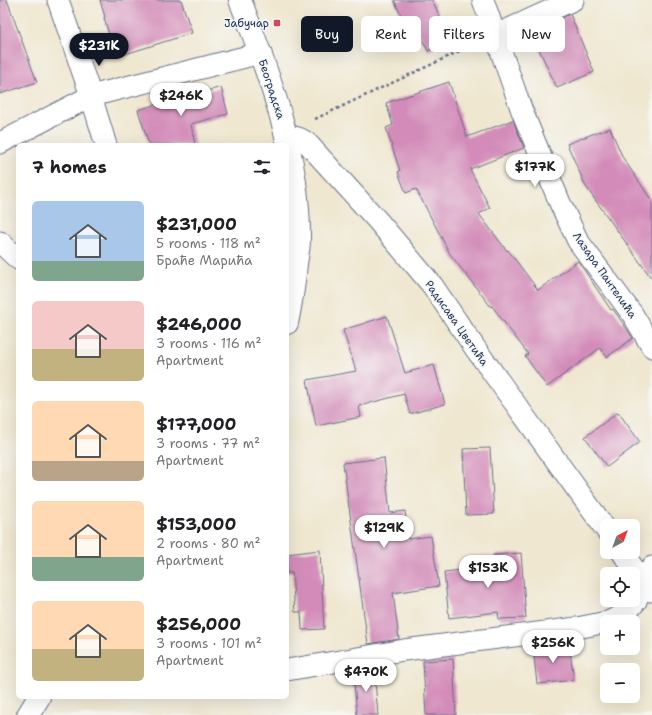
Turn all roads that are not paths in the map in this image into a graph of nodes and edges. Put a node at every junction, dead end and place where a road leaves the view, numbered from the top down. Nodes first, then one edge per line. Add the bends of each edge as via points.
1 (58, 0) edge
2 (240, 0) edge
3 (484, 0) edge
4 (573, 0) edge
5 (489, 16) edge
6 (499, 34) edge
7 (499, 44) edge
8 (261, 54) junction
9 (91, 96) junction
10 (291, 137) junction
11 (0, 143) edge
12 (105, 143) edge
13 (0, 242) edge
14 (16, 257) edge
15 (289, 314) edge
16 (652, 347) edge
17 (600, 521) edge
18 (629, 559) edge
19 (649, 580) edge
20 (623, 615) edge
21 (600, 624) edge
22 (289, 670) edge
23 (38, 699) edge
24 (28, 715) edge

1 - 9 street
2 - 8 street, Београдска
3 - 5 street, Лазара Пантелића
4 - 6 street
7 - 16 street, Лазара Пантелића via 540,158 578,241 633,315
8 - 9 street
8 - 10 street, Београдска
9 - 11 street
9 - 12 street
10 - 15 street, Београдска via 299,241
10 - 17 street, Радисава Цветића via 303,139 432,285
13 - 14 street
18 - 19 street
19 - 20 street via 636,602
21 - 22 street via 404,650
23 - 24 street

